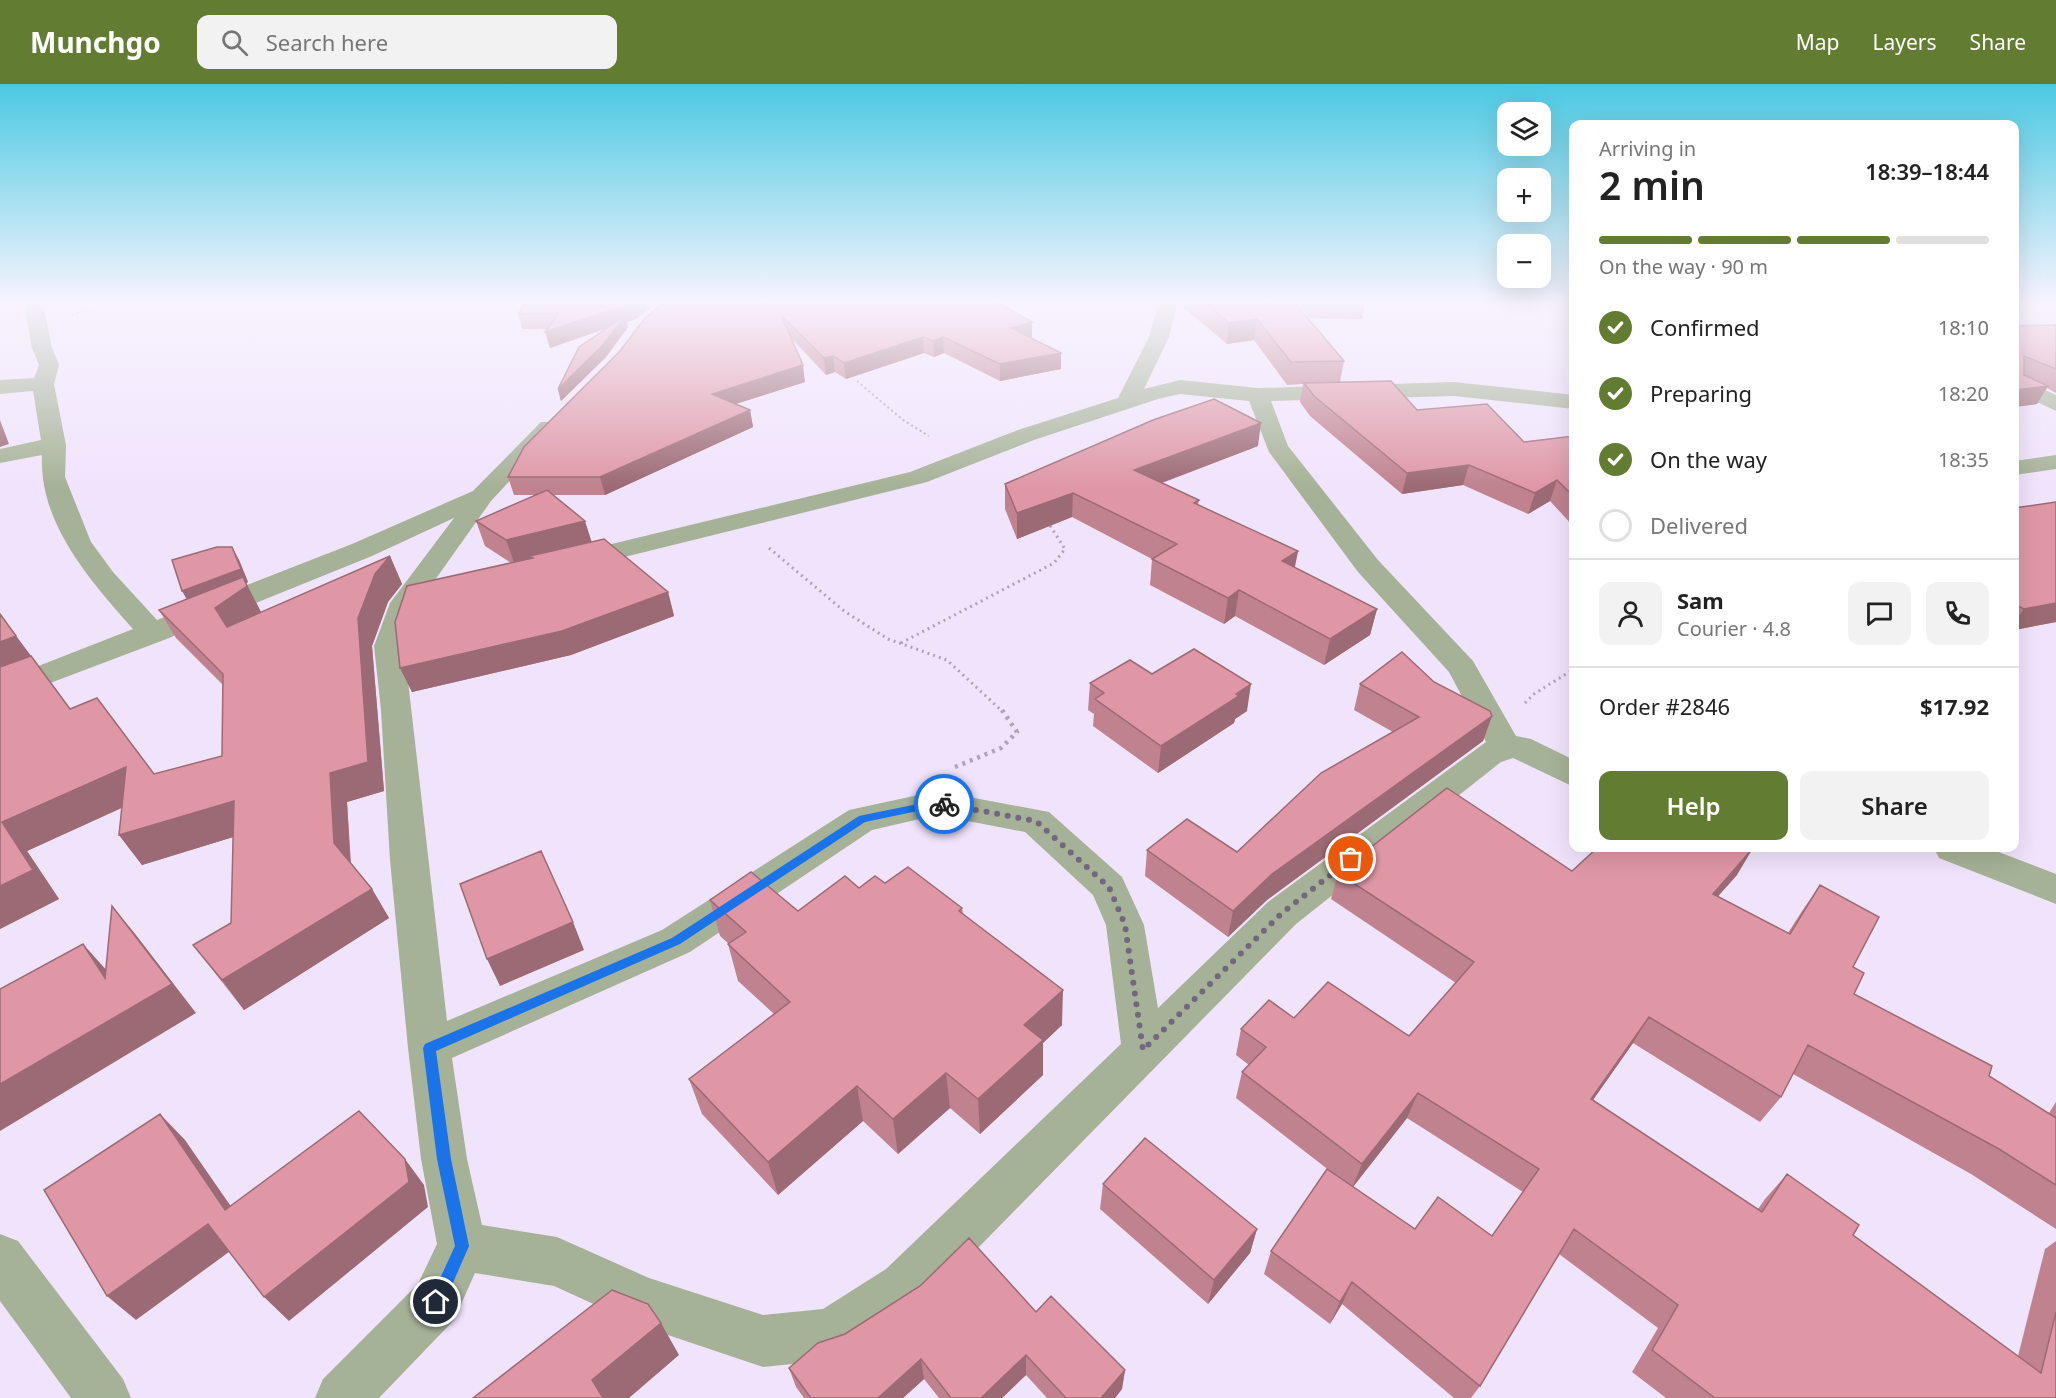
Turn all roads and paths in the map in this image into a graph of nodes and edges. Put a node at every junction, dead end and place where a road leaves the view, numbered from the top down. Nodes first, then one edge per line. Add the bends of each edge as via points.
1 (49, 364) edge
2 (1145, 364) edge
3 (857, 381) dead end
4 (43, 384) junction
5 (2019, 385) edge
6 (0, 387) edge
7 (1258, 395) junction
8 (1127, 401) junction
9 (1569, 401) edge
10 (2056, 404) edge
11 (568, 408) edge
12 (54, 446) junction
13 (0, 456) edge
14 (967, 459) junction
15 (2056, 462) edge
16 (2019, 467) edge
17 (482, 496) junction
18 (1043, 516) edge
19 (737, 520) junction
20 (552, 567) edge
21 (154, 634) junction
22 (900, 644) junction
23 (1569, 672) edge
24 (0, 692) edge
25 (1502, 739) junction
26 (945, 771) dead end
27 (1569, 772) edge
28 (1962, 852) edge
29 (2056, 890) edge
30 (429, 1048) junction
31 (1143, 1050) junction
32 (462, 1246) junction
33 (0, 1259) edge
34 (104, 1398) edge
35 (342, 1398) edge

1 - 4 street
2 - 8 street
3 - 14 path via 903,420
4 - 6 street
4 - 12 street
5 - 10 street
7 - 8 street via 1180,387
7 - 9 street via 1454,389
7 - 25 street via 1277,447 1368,566 1462,668
8 - 14 street
11 - 17 street
12 - 13 street
12 - 21 street via 53,477 78,543 103,578
14 - 19 street via 918,477
15 - 16 street
17 - 21 street via 362,550
17 - 30 street via 438,560 421,599 389,646
18 - 22 path via 1065,549 1054,563
19 - 20 street
19 - 22 path via 844,611
21 - 24 street
22 - 26 path via 947,660 1002,710 1017,732 1001,748
23 - 25 path via 1534,694
25 - 27 street
25 - 31 street via 1489,754 1282,913
28 - 29 street
30 - 31 street via 676,941 862,819 937,803 1036,821 1109,887 1125,925
30 - 32 street via 444,1159
31 - 32 street via 904,1287 831,1334 763,1341 644,1302 557,1262
32 - 35 street via 436,1302
33 - 34 street

